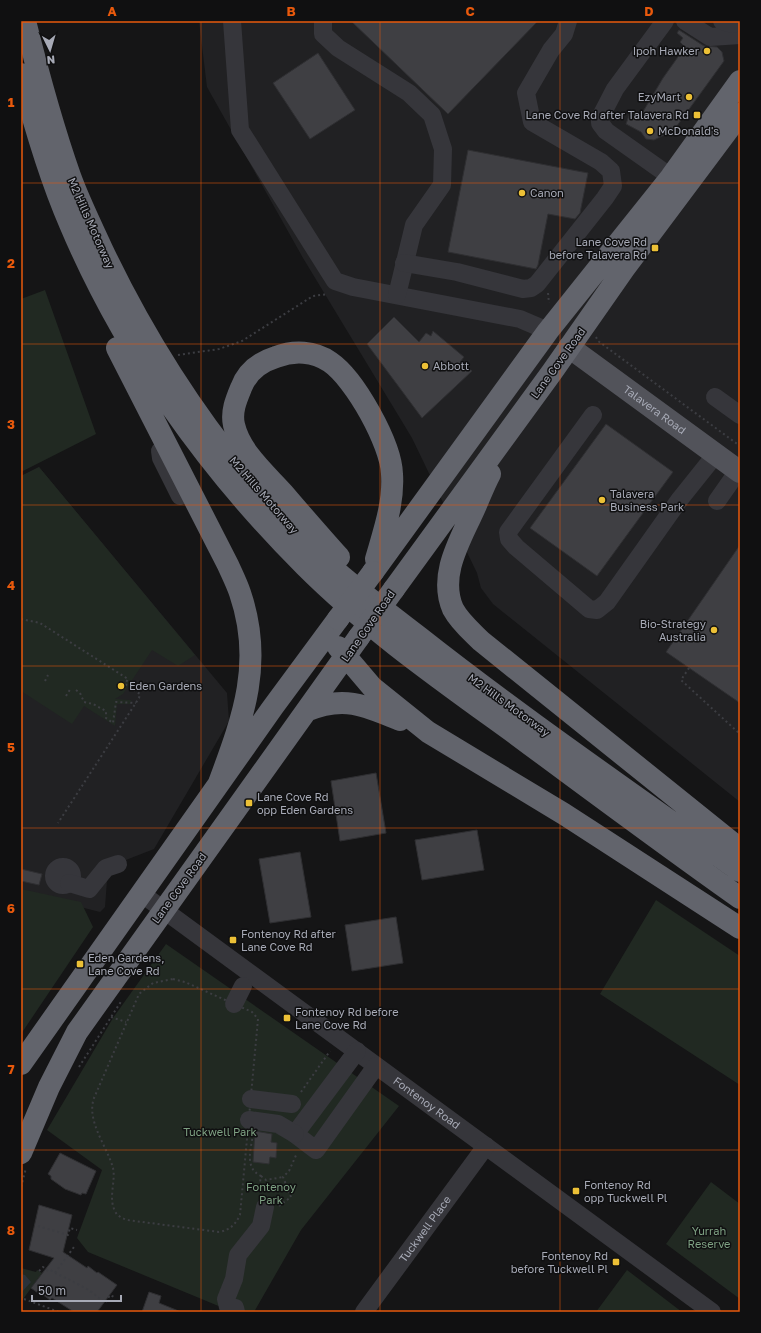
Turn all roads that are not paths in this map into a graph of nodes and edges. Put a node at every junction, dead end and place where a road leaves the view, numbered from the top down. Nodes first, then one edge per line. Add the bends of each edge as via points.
1 (25, 21) edge
2 (232, 21) edge
3 (323, 21) edge
4 (568, 21) edge
5 (665, 21) edge
6 (685, 21) edge
7 (722, 21) edge
8 (740, 22) edge
9 (740, 35) edge
10 (21, 74) edge
11 (740, 81) edge
12 (740, 114) edge
13 (671, 177) junction
14 (69, 223) junction
15 (404, 263) junction
16 (397, 295) junction
17 (548, 331) junction
18 (577, 352) junction
19 (715, 397) dead end
20 (740, 415) edge
21 (593, 416) dead end
22 (156, 422) junction
23 (516, 423) junction
24 (716, 454) junction
25 (739, 471) edge
26 (180, 496) dead end
27 (717, 501) dead end
28 (373, 572) junction
29 (383, 608) junction
30 (332, 626) junction
31 (347, 656) junction
32 (306, 711) junction
33 (428, 732) junction
34 (219, 784) junction
35 (740, 849) edge
36 (118, 864) dead end
37 (740, 871) edge
38 (70, 883) dead end
39 (142, 894) junction
40 (740, 898) edge
41 (164, 909) junction
42 (740, 928) edge
43 (243, 986) dead end
44 (234, 1004) road end
45 (357, 1052) junction
46 (21, 1064) edge
47 (376, 1066) junction
48 (252, 1099) road end
49 (292, 1104) dead end
50 (249, 1120) road end
51 (26, 1126) edge
52 (295, 1134) junction
53 (486, 1146) junction
54 (24, 1159) edge
55 (265, 1207) dead end
56 (706, 1310) edge
57 (236, 1312) edge
58 (364, 1312) edge

1 - 29 highway, M2 Hills Motorway via 39,77 78,195 122,292 159,355 190,404 280,518 334,569
2 - 16 street via 240,130 335,281
3 - 15 street via 323,34 338,48 409,93 432,114 435,121 443,149 442,185 414,225
4 - 15 street via 564,34 551,50 526,94 529,110 532,122 601,162 611,171 613,186 605,198 537,284 531,288 523,289 457,272
5 - 13 street via 614,89 600,123 606,131
6 - 9 street via 710,37
7 - 8 street via 732,24
10 - 14 highway, M2 Hills Motorway via 40,142
11 - 13 highway
12 - 18 highway, Lane Cove Road via 624,269
13 - 17 highway
14 - 22 highway via 70,255
14 - 40 highway, M2 Hills Motorway via 101,291 142,363 198,445 305,566 412,658
15 - 16 street
16 - 17 street via 520,319
17 - 18 highway
17 - 28 highway
18 - 23 highway, Lane Cove Road
18 - 24 main road, Talavera Road
19 - 20 street
21 - 24 street via 508,532 509,539 516,547 589,609 597,610 607,602 680,499
22 - 26 street via 161,458
22 - 34 highway via 228,565 240,593 249,630 252,665 248,695 239,730
23 - 31 highway, Lane Cove Road, bridge
23 - 35 highway via 484,487 452,562 448,587 456,614 481,641
24 - 25 main road, Talavera Road
25 - 27 street
28 - 29 highway via 392,499 392,473 383,437 343,373 330,362 312,354 295,352 268,359 248,374 234,404 234,424 239,439 254,460 317,532 370,587
28 - 30 highway, bridge
29 - 37 highway, M2 Hills Motorway via 467,674
30 - 31 highway
30 - 34 highway
31 - 32 highway, Lane Cove Road
31 - 33 highway via 372,688
32 - 33 highway via 327,704 352,702
32 - 41 highway, Lane Cove Road
33 - 42 highway via 564,814
34 - 39 highway
36 - 38 street via 106,868 89,889
39 - 41 street, Fontenoy Road
39 - 46 highway
41 - 45 street, Fontenoy Road
41 - 51 highway, Lane Cove Road via 77,1032
43 - 44 street
45 - 47 street, Fontenoy Road
45 - 52 street
47 - 52 street via 316,1150
47 - 53 street, Fontenoy Road
48 - 49 street
50 - 52 street via 278,1124
51 - 54 highway, Lane Cove Road
53 - 56 street, Fontenoy Road
53 - 58 street, Tuckwell Place
55 - 57 street via 261,1226 238,1255 234,1279 226,1299 228,1307 235,1308

